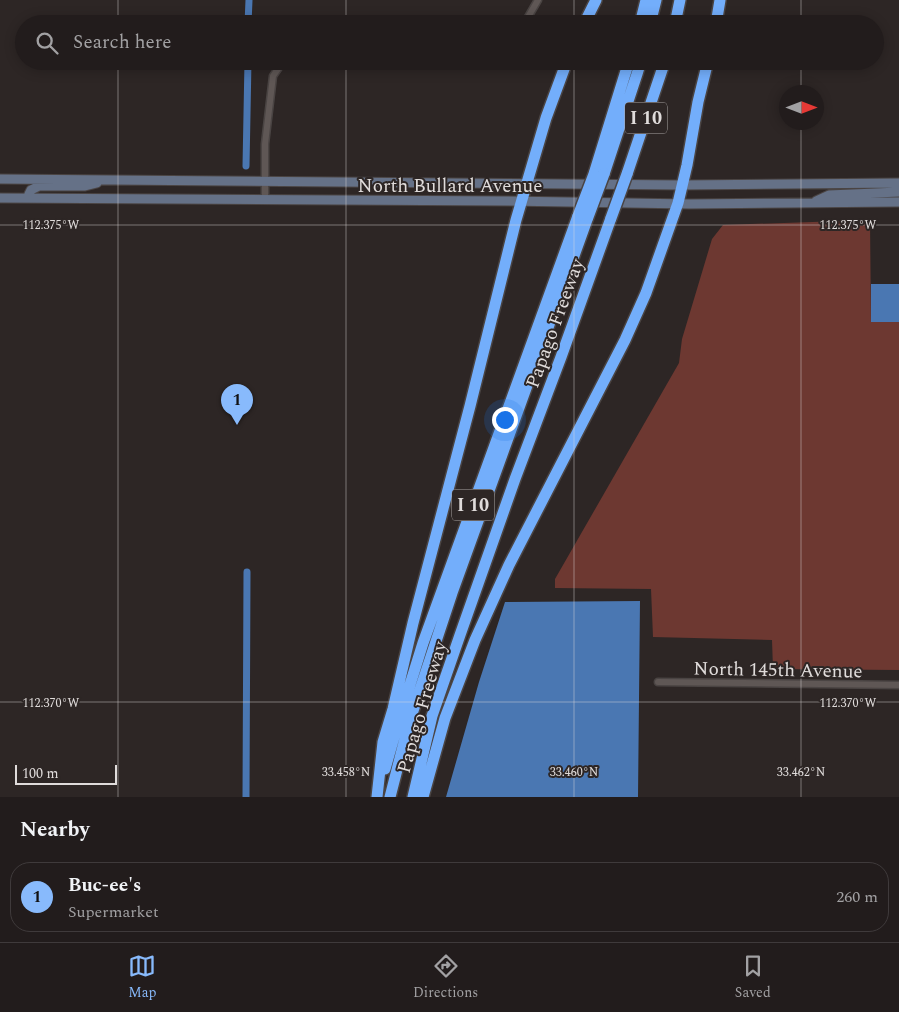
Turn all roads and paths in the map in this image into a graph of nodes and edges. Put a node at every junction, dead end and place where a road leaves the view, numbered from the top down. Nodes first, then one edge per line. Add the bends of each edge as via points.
1 (538, 0) edge
2 (596, 0) edge
3 (646, 0) edge
4 (656, 0) edge
5 (680, 0) edge
6 (720, 0) edge
7 (529, 15) edge
8 (588, 15) edge
9 (642, 15) edge
10 (652, 15) edge
11 (677, 15) edge
12 (718, 15) edge
13 (277, 70) edge
14 (564, 70) edge
15 (628, 70) edge
16 (638, 70) edge
17 (661, 70) edge
18 (706, 70) edge
19 (599, 174) junction
20 (0, 179) edge
21 (112, 180) junction
22 (265, 181) junction
23 (899, 183) edge
24 (527, 184) junction
25 (682, 185) junction
26 (899, 192) edge
27 (0, 198) edge
28 (28, 198) junction
29 (264, 200) junction
30 (521, 202) junction
31 (899, 202) edge
32 (678, 203) junction
33 (811, 203) junction
34 (583, 216) junction
35 (658, 682) dead end
36 (899, 685) edge
37 (378, 797) edge
38 (390, 797) edge
39 (413, 797) edge
40 (423, 797) edge

1 - 7 street
2 - 8 highway
3 - 9 highway
4 - 10 highway
5 - 11 highway
6 - 12 highway
13 - 22 street via 270,95
14 - 24 highway
15 - 19 highway, Papago Freeway / I 10
16 - 19 highway
17 - 39 highway, Papago Freeway / I 10, bridge via 627,174 432,716
18 - 25 highway
19 - 34 highway, Papago Freeway / I 10, bridge
20 - 21 main road, North Bullard Avenue
21 - 22 main road, North Bullard Avenue
21 - 28 main road via 85,186 39,186
22 - 24 main road, North Bullard Avenue
22 - 29 street
23 - 25 main road, North Bullard Avenue
24 - 25 main road, North Bullard Avenue
24 - 30 highway
25 - 32 highway
26 - 33 main road via 829,195
27 - 28 main road, North Bullard Avenue
28 - 29 main road, North Bullard Avenue
29 - 30 main road, North Bullard Avenue
30 - 32 main road, North Bullard Avenue
30 - 37 highway via 383,742
31 - 33 main road, North Bullard Avenue
32 - 33 main road, North Bullard Avenue
32 - 40 highway via 636,318 509,565 475,640 445,718
34 - 37 highway, Papago Freeway / I 10 via 423,643
34 - 38 highway via 408,723
35 - 36 street, North 145th Avenue

